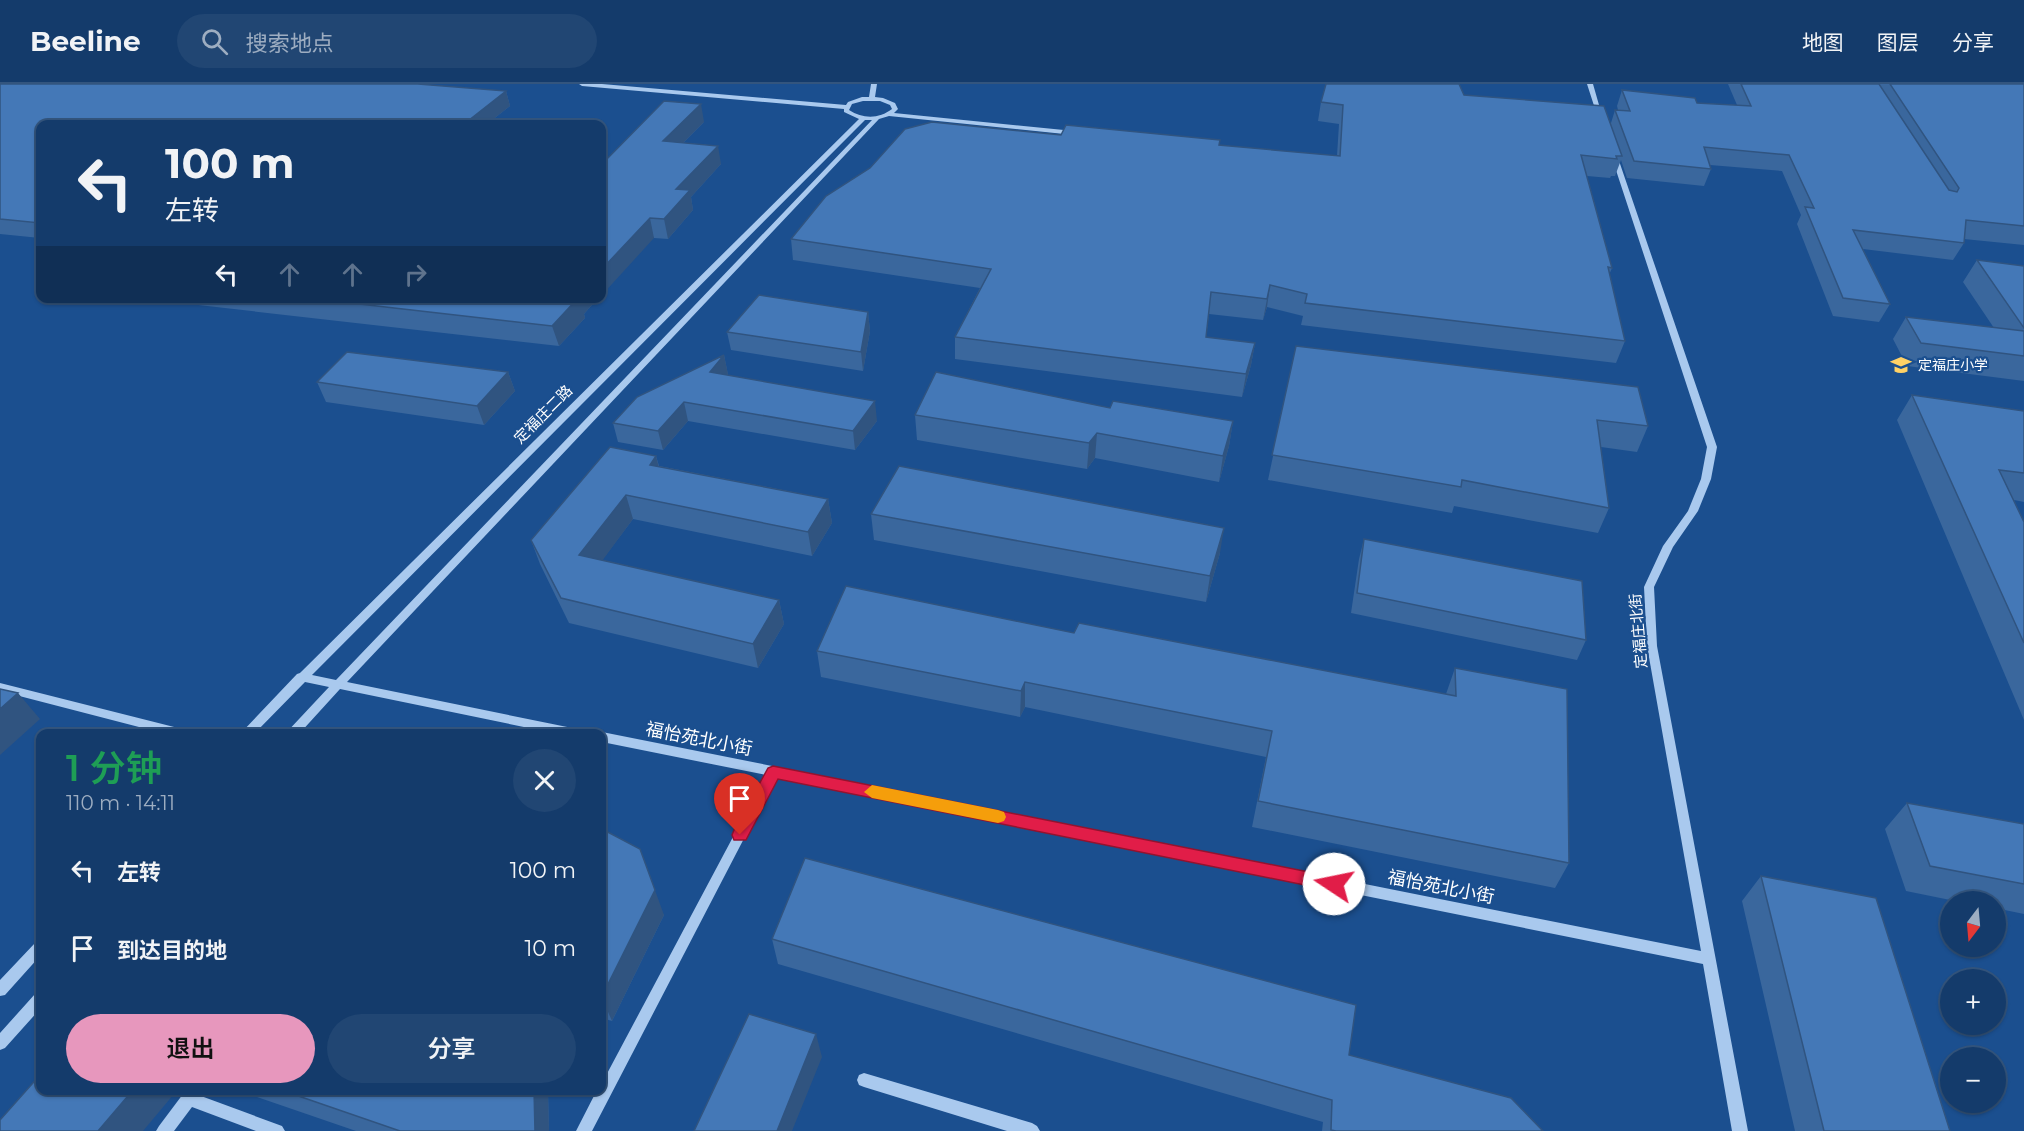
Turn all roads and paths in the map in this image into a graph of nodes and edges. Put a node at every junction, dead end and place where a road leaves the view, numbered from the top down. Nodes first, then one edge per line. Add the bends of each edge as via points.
1 (582, 84) edge
2 (874, 84) edge
3 (1590, 84) edge
4 (872, 99) junction
5 (846, 107) junction
6 (890, 114) junction
7 (878, 117) junction
8 (863, 118) junction
9 (1605, 129) edge
10 (1079, 134) edge
11 (1609, 141) edge
12 (301, 677) junction
13 (338, 684) junction
14 (0, 687) edge
15 (166, 729) edge
16 (251, 729) edge
17 (296, 729) edge
18 (558, 729) edge
19 (606, 738) edge
20 (773, 772) junction
21 (36, 951) edge
22 (1708, 959) junction
23 (0, 990) edge
24 (36, 1003) edge
25 (0, 1043) edge
26 (864, 1080) dead end
27 (606, 1089) edge
28 (193, 1095) edge
29 (603, 1095) edge
30 (164, 1131) edge
31 (277, 1131) edge
32 (584, 1131) edge
33 (1032, 1131) edge
34 (1740, 1131) edge

1 - 5 street
2 - 4 street
3 - 9 street
4 - 5 street via 857,100
4 - 6 street via 893,104 895,109
5 - 8 street via 848,113
6 - 7 street
6 - 10 street
7 - 8 street
7 - 13 street
8 - 12 street, 定福庄二路
11 - 22 street, 定福庄北街 via 1713,447 1693,511 1668,546 1649,587 1652,646
12 - 13 street
12 - 16 street, 定福庄二路
13 - 17 street
13 - 18 street
14 - 15 street
19 - 20 street, 福怡苑北小街
20 - 22 street, 福怡苑北小街
20 - 27 street
21 - 23 street
22 - 34 street, 定福庄北街
24 - 25 street
26 - 33 street
28 - 30 street
28 - 31 street
29 - 32 street

